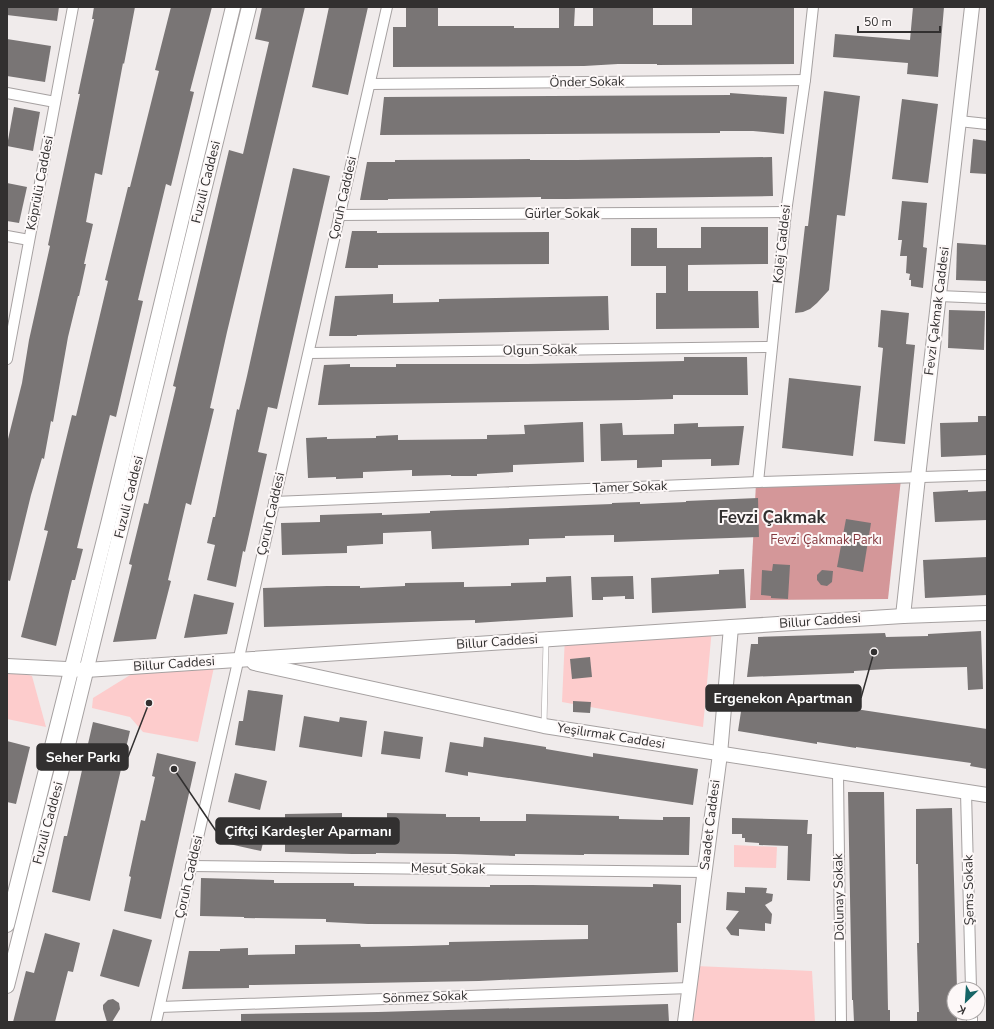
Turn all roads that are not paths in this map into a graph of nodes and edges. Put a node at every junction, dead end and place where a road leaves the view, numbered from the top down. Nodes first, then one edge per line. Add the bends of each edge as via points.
1 (73, 7) edge
2 (233, 7) edge
3 (249, 7) edge
4 (387, 7) edge
5 (813, 7) edge
6 (972, 7) edge
7 (805, 80) junction
8 (370, 84) junction
9 (7, 93) edge
10 (55, 102) junction
11 (959, 121) junction
12 (987, 124) edge
13 (786, 212) junction
14 (339, 215) junction
15 (7, 236) edge
16 (29, 240) junction
17 (939, 296) junction
18 (987, 298) edge
19 (771, 347) junction
20 (309, 353) junction
21 (7, 359) edge
22 (987, 475) edge
23 (918, 478) junction
24 (758, 482) junction
25 (274, 502) junction
26 (987, 613) edge
27 (903, 616) junction
28 (731, 627) junction
29 (546, 639) junction
30 (238, 660) junction
31 (7, 666) edge
32 (71, 669) junction
33 (86, 670) junction
34 (544, 726) junction
35 (720, 754) junction
36 (838, 772) junction
37 (966, 792) junction
38 (987, 795) edge
39 (192, 866) junction
40 (704, 872) junction
41 (7, 925) edge
42 (971, 981) edge
43 (7, 986) edge
44 (690, 988) junction
45 (160, 1007) junction
46 (156, 1022) edge
47 (685, 1022) edge
48 (841, 1022) edge

1 - 10 street, Köprülü Caddesi
2 - 32 street, Fuzuli Caddesi
3 - 33 street, Fuzuli Caddesi
4 - 8 street, Çoruh Caddesi
5 - 7 street, Kolej Caddesi
6 - 11 street, Fevzi Çakmak Caddesi
7 - 8 street, Önder Sokak
7 - 13 street, Kolej Caddesi
8 - 14 street, Çoruh Caddesi
9 - 10 street
10 - 16 street, Köprülü Caddesi
11 - 12 street
11 - 17 street, Fevzi Çakmak Caddesi
13 - 14 street, Gürler Sokak
13 - 19 street, Kolej Caddesi
14 - 20 street, Çoruh Caddesi
15 - 16 street
16 - 21 street, Köprülü Caddesi
17 - 18 street
17 - 23 street, Fevzi Çakmak Caddesi
19 - 20 street, Olgun Sokak
19 - 24 street, Kolej Caddesi
20 - 25 street, Çoruh Caddesi
22 - 23 street, Tamer Sokak
23 - 24 street, Tamer Sokak
23 - 27 street, Fevzi Çakmak Caddesi
24 - 25 street, Tamer Sokak
25 - 30 street, Çoruh Caddesi
26 - 27 street, Billur Caddesi
27 - 28 street, Billur Caddesi
28 - 29 street, Billur Caddesi
28 - 35 street, Saadet Caddesi
29 - 30 street, Billur Caddesi
29 - 34 lane
30 - 33 street, Billur Caddesi
30 - 34 street, Yeşilırmak Caddesi
30 - 39 street, Çoruh Caddesi
31 - 32 street, Billur Caddesi
32 - 33 street, Billur Caddesi
32 - 41 street, Fuzuli Caddesi
33 - 43 street, Fuzuli Caddesi
34 - 35 street, Yeşilırmak Caddesi
35 - 36 street, Yeşilırmak Caddesi
35 - 40 street, Saadet Caddesi
36 - 37 street, Yeşilırmak Caddesi
36 - 48 street, Dolunay Sokak
37 - 38 street, Yeşilırmak Caddesi
37 - 42 street, Şems Sokak
39 - 40 street, Mesut Sokak
39 - 45 street, Çoruh Caddesi
40 - 44 street, Saadet Caddesi
44 - 45 street, Sönmez Sokak
44 - 47 street, Saadet Caddesi
45 - 46 street, Çoruh Caddesi

